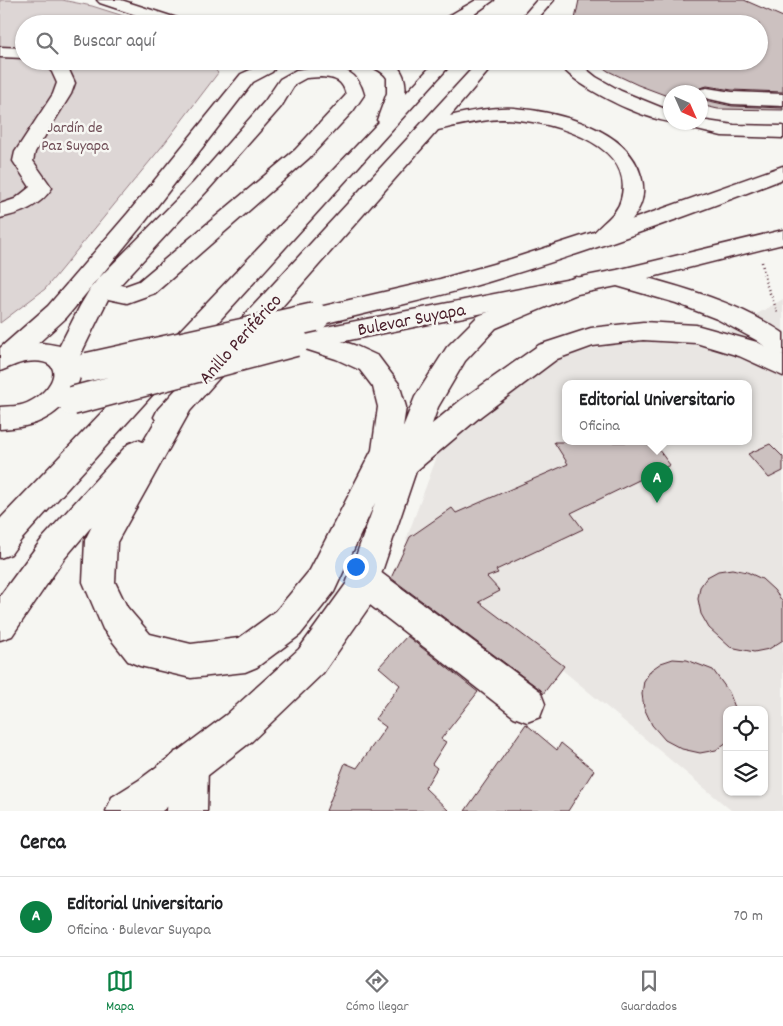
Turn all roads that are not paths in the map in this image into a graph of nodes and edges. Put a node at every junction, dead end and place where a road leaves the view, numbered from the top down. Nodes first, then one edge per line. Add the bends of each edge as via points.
1 (105, 0) edge
2 (486, 0) edge
3 (503, 0) edge
4 (552, 4) edge
5 (152, 15) edge
6 (464, 15) edge
7 (489, 15) edge
8 (537, 15) edge
9 (0, 52) edge
10 (15, 53) edge
11 (60, 70) edge
12 (238, 70) edge
13 (261, 70) edge
14 (391, 70) edge
15 (438, 70) edge
16 (481, 70) edge
17 (575, 70) edge
18 (708, 93) edge
19 (783, 100) edge
20 (663, 115) edge
21 (430, 126) junction
22 (708, 128) edge
23 (383, 129) junction
24 (783, 132) edge
25 (783, 172) edge
26 (0, 211) edge
27 (136, 218) junction
28 (602, 237) junction
29 (780, 238) edge
30 (617, 278) junction
31 (576, 285) junction
32 (102, 290) junction
33 (58, 312) junction
34 (305, 333) junction
35 (783, 346) edge
36 (3, 359) edge
37 (69, 365) junction
38 (783, 366) edge
39 (180, 404) junction
40 (42, 409) junction
41 (2, 420) edge
42 (112, 421) junction
43 (405, 464) junction
44 (0, 517) edge
45 (0, 544) edge
46 (364, 580) junction
47 (0, 624) edge
48 (527, 704) dead end
49 (189, 766) junction
50 (126, 811) edge
51 (187, 811) edge

1 - 5 main road
2 - 6 main road
3 - 7 main road
4 - 8 main road
9 - 10 main road
11 - 26 main road via 66,83 62,94 25,152 23,161 38,180 40,188 28,202
12 - 27 main road via 237,77 132,207
13 - 27 main road via 247,78
14 - 23 main road via 396,75 398,90
15 - 23 main road, Anillo Periférico
16 - 21 main road, Anillo Periférico
17 - 20 main road via 622,100
18 - 19 main road via 732,98
21 - 28 main road via 485,115 512,114 565,123 613,147 633,175 634,193 628,210
21 - 39 main road, Anillo Periférico
22 - 24 main road via 755,133
23 - 42 main road, Anillo Periférico
25 - 28 main road, Bulevar Suyapa
27 - 33 main road
28 - 34 main road, Bulevar Suyapa
29 - 30 main road, Bulevar Suyapa
30 - 31 main road, Bulevar Suyapa
30 - 35 main road via 683,296 725,312 771,336
31 - 34 main road, Bulevar Suyapa
31 - 43 main road via 487,322 456,354 426,405
32 - 32 main road via 201,186 274,103 278,92 290,79 314,71 336,75 352,83 355,95 351,101 302,154 147,287 127,295
32 - 37 main road via 92,306
33 - 36 main road
33 - 37 main road via 54,333
34 - 37 main road, Bulevar Suyapa, bridge
34 - 39 main road via 369,363 386,384 392,407 386,450 322,581 288,623 245,655 191,662 140,649 115,618 99,582 101,540
34 - 40 main road, Bulevar Suyapa, bridge
36 - 37 main road via 33,351 46,352
37 - 40 main road via 62,392
38 - 43 main road via 748,349 696,334 643,331 591,336 548,352 472,408
39 - 47 main road, Anillo Periférico via 53,549
40 - 41 main road via 19,418
42 - 44 main road
42 - 45 main road, Anillo Periférico
43 - 46 main road
46 - 48 main road
46 - 49 main road via 359,593 310,661 239,728
49 - 50 main road
49 - 51 main road

